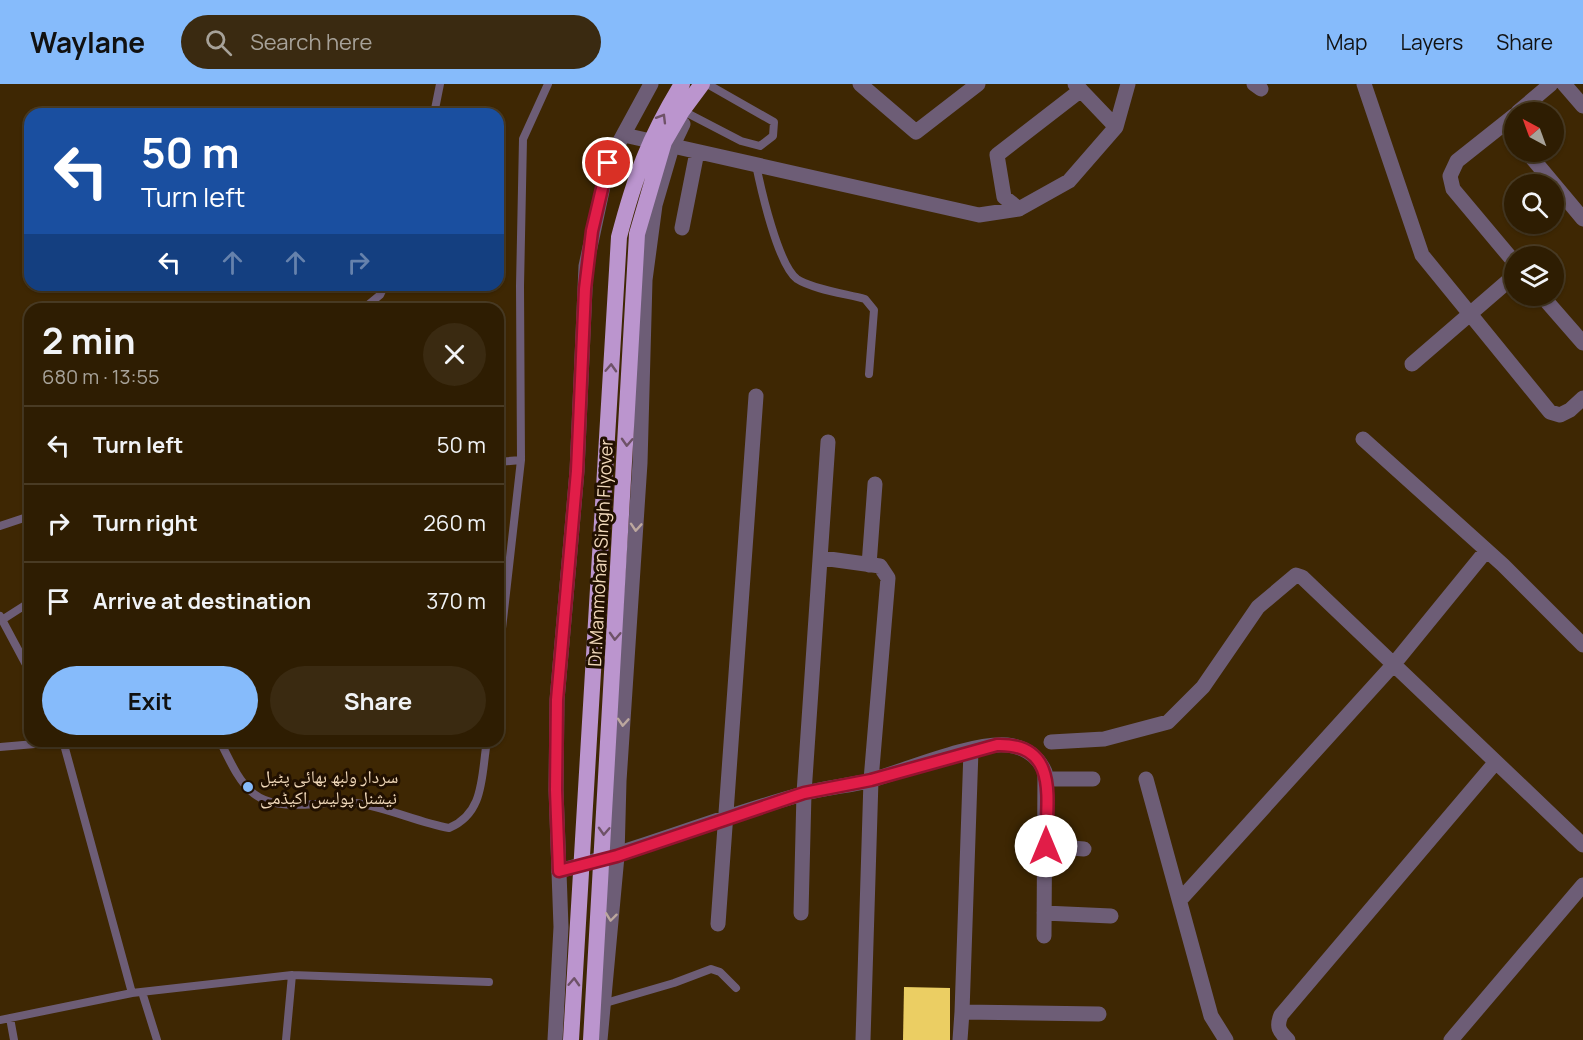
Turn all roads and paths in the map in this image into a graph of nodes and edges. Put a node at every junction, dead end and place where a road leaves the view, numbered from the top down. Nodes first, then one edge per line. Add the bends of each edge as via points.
1 (440, 84) edge
2 (548, 84) edge
3 (651, 84) edge
4 (682, 84) edge
5 (707, 84) edge
6 (860, 84) edge
7 (1128, 84) edge
8 (1364, 84) edge
9 (1551, 84) edge
10 (1564, 84) edge
11 (970, 87) edge
12 (1078, 87) edge
13 (1530, 102) edge
14 (1583, 106) edge
15 (435, 108) edge
16 (689, 114) junction
17 (1504, 123) edge
18 (1116, 127) junction
19 (624, 135) junction
20 (672, 147) junction
21 (697, 152) junction
22 (1535, 162) edge
23 (756, 165) junction
24 (1019, 209) junction
25 (1583, 219) edge
26 (682, 228) dead end
27 (1504, 250) edge
28 (1504, 284) edge
29 (382, 291) edge
30 (370, 303) edge
31 (1551, 306) edge
32 (1469, 314) junction
33 (1583, 343) edge
34 (1412, 364) dead end
35 (869, 374) dead end
36 (756, 396) dead end
37 (1583, 398) edge
38 (1363, 439) dead end
39 (828, 442) dead end
40 (521, 460) junction
41 (504, 461) edge
42 (875, 484) dead end
43 (24, 518) edge
44 (0, 526) edge
45 (1486, 551) junction
46 (822, 558) junction
47 (869, 565) junction
48 (24, 605) edge
49 (1, 618) edge
50 (504, 620) edge
51 (1583, 645) edge
52 (24, 661) edge
53 (1393, 665) junction
54 (1051, 742) dead end
55 (24, 745) edge
56 (0, 747) edge
57 (65, 747) edge
58 (223, 747) edge
59 (486, 747) edge
60 (971, 750) junction
61 (1495, 763) junction
62 (1093, 778) dead end
63 (1045, 779) junction
64 (1146, 779) dead end
65 (871, 780) junction
66 (804, 793) junction
67 (727, 818) junction
68 (1583, 845) edge
69 (1046, 846) junction
70 (1084, 849) dead end
71 (617, 856) junction
72 (559, 871) junction
73 (1583, 885) edge
74 (1180, 900) junction
75 (801, 913) dead end
76 (1044, 913) junction
77 (1111, 916) dead end
78 (718, 924) dead end
79 (1044, 936) dead end
80 (292, 975) junction
81 (489, 982) dead end
82 (736, 988) dead end
83 (142, 992) junction
84 (132, 993) junction
85 (601, 1004) junction
86 (962, 1012) junction
87 (1099, 1014) dead end
88 (10, 1018) junction
89 (0, 1020) edge
90 (14, 1040) edge
91 (157, 1040) edge
92 (286, 1040) edge
93 (555, 1040) edge
94 (571, 1040) edge
95 (591, 1040) edge
96 (600, 1040) edge
97 (863, 1040) edge
98 (960, 1040) edge
99 (1226, 1040) edge
100 (1288, 1040) edge
101 (1451, 1040) edge

1 - 15 lane
2 - 40 lane via 523,139
3 - 19 street
94 -> 4 highway, Dr.Manmohan Singh Flyover, bridge via 619,237 642,157
5 - 16 street
5 - 16 lane via 774,122 773,136 760,146 741,141
5 -> 95 highway, Dr.Manmohan Singh Flyover, bridge via 682,111 664,142 637,234
6 - 11 street via 916,132
7 - 18 street
8 - 32 street via 1422,255
9 - 13 street
10 - 14 street
12 - 18 street
12 - 24 street via 997,155 1004,197
16 - 20 street
17 - 27 street via 1457,161 1450,176 1453,189
18 - 24 street via 1069,181
19 - 20 street
19 - 72 street via 608,163 586,266 577,471 557,700
20 - 21 street
20 -> 71 street via 655,205 645,280
21 - 23 street
21 - 26 street
22 - 25 street
23 - 24 street via 979,214
23 - 35 lane via 771,225 790,271 805,283 871,303 874,310
28 - 32 street
29 - 30 lane
31 - 33 street
32 - 34 street
32 - 37 street via 1550,412 1560,415
36 - 67 street
38 - 45 street
39 - 46 street
40 - 41 lane
40 - 50 lane
42 - 47 street
43 - 44 lane
45 - 51 street
45 - 53 street
46 - 47 street
46 - 66 street
47 - 65 street via 880,566 888,578
48 - 49 lane
49 - 52 lane
53 - 54 street via 1296,575 1258,607 1203,687 1168,722 1104,739
53 - 61 street
53 - 74 street
55 - 56 lane
57 - 84 lane
58 - 59 lane via 236,775 255,796 272,804 348,801 449,828 464,822 476,806
60 - 63 street via 1008,745 1029,751 1040,759
60 - 65 street
60 - 86 street
61 - 68 street
61 - 100 street via 1281,1015 1279,1031
62 - 63 street
63 - 69 street
64 - 74 street
65 - 66 street
65 - 97 street
66 - 67 street
66 - 75 street
67 - 71 street
67 - 78 street
69 - 70 street
69 - 76 street
71 - 72 street
71 -> 85 street
72 - 93 street via 561,927
73 - 101 street
74 - 99 street via 1211,1016
76 - 77 street
76 - 79 street
80 - 81 lane
80 - 83 lane
80 - 92 lane
82 - 85 lane via 720,972 711,969
83 - 84 lane
83 - 91 lane
84 - 88 lane
85 - 96 street
86 - 87 street
86 - 98 street
88 - 89 lane
88 - 90 lane

